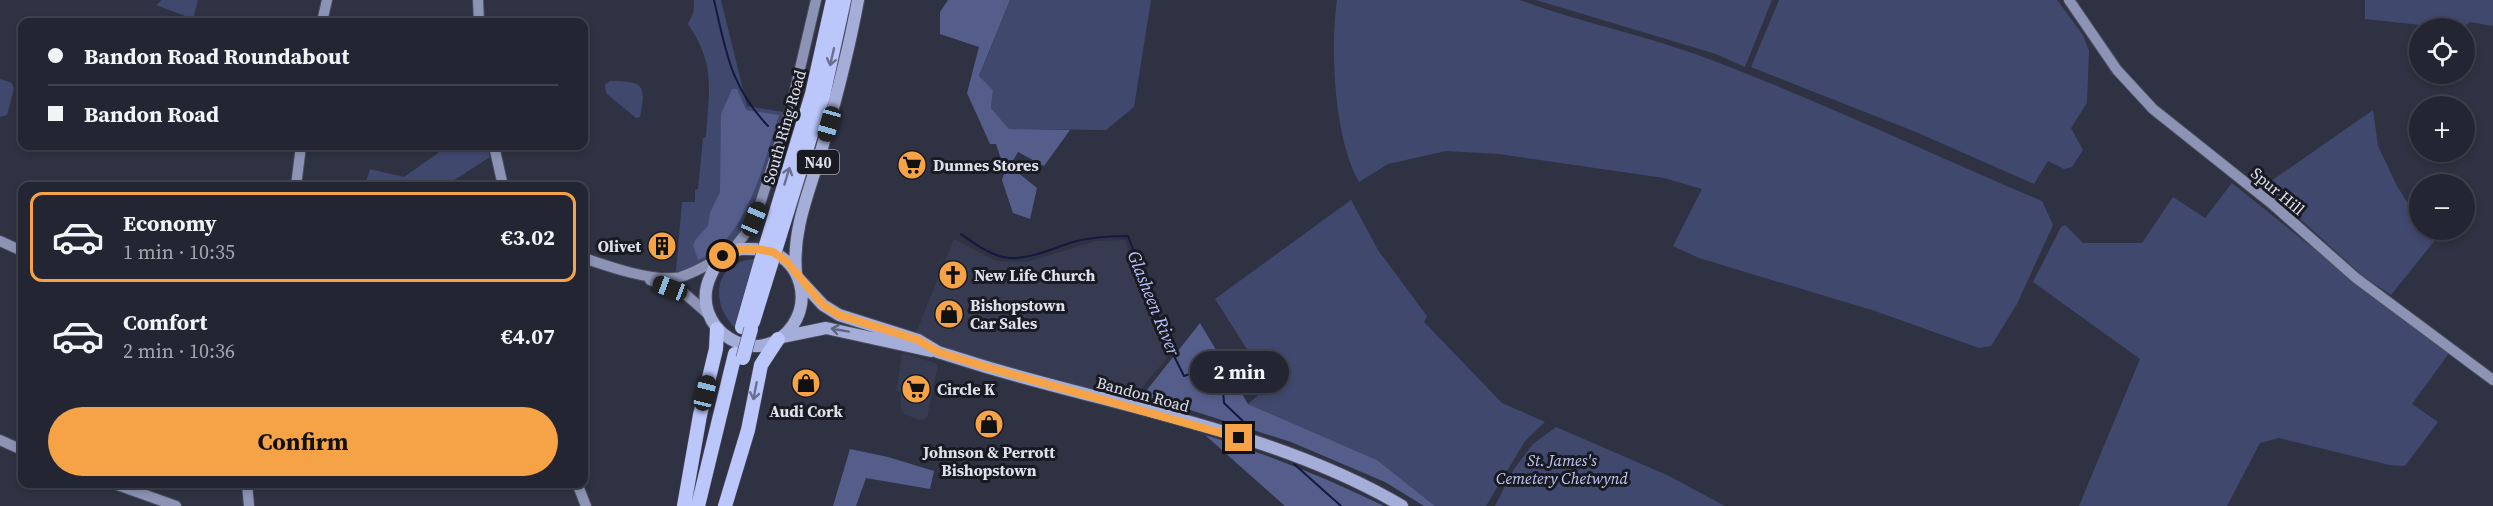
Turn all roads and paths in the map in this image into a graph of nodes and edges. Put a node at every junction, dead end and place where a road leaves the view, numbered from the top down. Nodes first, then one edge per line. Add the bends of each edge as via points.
1 (327, 0) edge
2 (478, 0) edge
3 (816, 0) edge
4 (833, 0) edge
5 (844, 0) edge
6 (858, 0) edge
7 (2069, 0) edge
8 (323, 18) edge
9 (479, 18) edge
10 (300, 150) edge
11 (495, 150) edge
12 (296, 182) edge
13 (502, 182) edge
14 (775, 233) junction
15 (0, 242) edge
16 (18, 249) edge
17 (727, 254) junction
18 (588, 259) edge
19 (636, 273) junction
20 (797, 276) junction
21 (708, 314) junction
22 (717, 329) junction
23 (780, 338) junction
24 (938, 352) junction
25 (739, 356) junction
26 (2493, 380) edge
27 (2, 441) edge
28 (18, 448) edge
29 (126, 488) edge
30 (247, 488) edge
31 (579, 488) edge
32 (176, 506) edge
33 (249, 506) edge
34 (586, 506) edge
35 (684, 506) edge
36 (698, 506) edge
37 (707, 506) edge
38 (724, 506) edge
39 (1402, 506) edge

1 - 8 street
2 - 9 street
3 - 17 street, N40 via 791,107 759,207 749,229
14 -> 4 highway, South Ring Road / N40
5 -> 14 highway, South Ring Road / N40 via 823,96
6 - 20 main road, N40 via 837,94 799,220 795,247
7 - 26 street, Spur Hill via 2117,70 2153,109 2271,203 2356,278
10 - 12 street
11 - 13 street
14 - 25 highway, South Ring Road / N40, bridge
15 - 16 street
17 - 19 street via 680,277
17 - 20 main road via 757,249 773,252
17 - 21 main road via 706,286
18 - 19 street
19 - 21 street via 684,294
20 - 23 main road via 802,294 800,311 791,329
20 - 24 main road, Bandon Road via 831,311 918,340
21 - 22 main road
22 - 23 main road via 744,345 762,345
22 - 35 highway
24 -> 23 main road, Bandon Road via 826,328
23 -> 38 highway via 762,365 748,430
24 - 39 main road, Bandon Road via 1281,451
25 - 36 highway, South Ring Road / N40
25 - 37 highway, South Ring Road / N40
27 - 28 street
29 - 32 street
30 - 33 street
31 - 34 street

